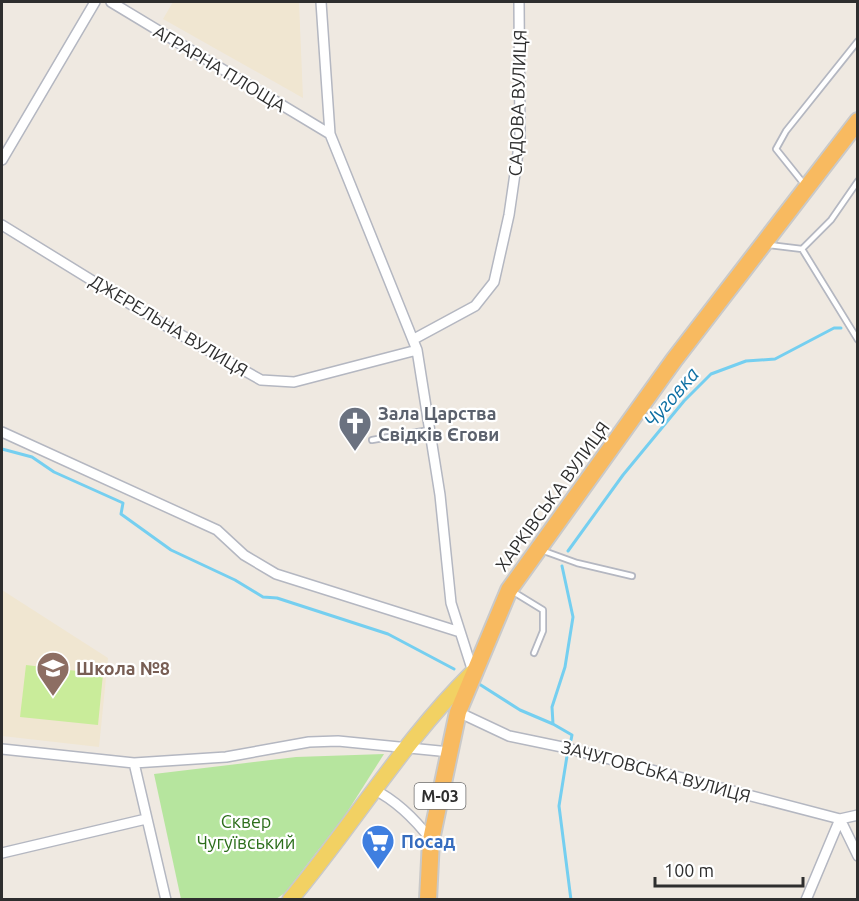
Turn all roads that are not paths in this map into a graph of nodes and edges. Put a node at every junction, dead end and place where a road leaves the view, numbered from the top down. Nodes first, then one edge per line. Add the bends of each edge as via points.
1 (95, 2) edge
2 (111, 2) edge
3 (321, 2) edge
4 (519, 2) edge
5 (858, 41) edge
6 (858, 121) edge
7 (330, 134) junction
8 (2, 160) edge
9 (858, 181) edge
10 (806, 188) junction
11 (2, 225) edge
12 (763, 244) junction
13 (802, 249) junction
14 (414, 339) junction
15 (858, 340) edge
16 (417, 350) junction
17 (429, 430) junction
18 (2, 432) edge
19 (372, 440) dead end
20 (539, 549) junction
21 (632, 576) dead end
22 (509, 590) junction
23 (460, 632) junction
24 (534, 653) dead end
25 (473, 672) junction
26 (458, 712) junction
27 (405, 747) junction
28 (2, 749) edge
29 (450, 752) junction
30 (134, 763) junction
31 (373, 789) junction
32 (858, 815) edge
33 (146, 819) junction
34 (840, 819) junction
35 (430, 840) junction
36 (2, 853) edge
37 (858, 856) edge
38 (166, 900) edge
39 (290, 900) edge
40 (428, 900) edge
41 (806, 900) edge

1 - 8 street
2 - 7 street, АГРАРНА ПЛОЩА
3 - 7 street
4 - 14 street, САДОВА ВУЛИЦЯ via 520,139 494,282 475,306
5 - 10 lane via 776,149
6 - 10 highway, ХАРКІВСЬКА ВУЛИЦЯ / М-03
7 - 14 street
9 - 13 lane via 831,220
10 - 12 highway, ХАРКІВСЬКА ВУЛИЦЯ / М-03
11 - 16 street, ДЖЕРЕЛЬНА ВУЛИЦЯ via 261,380 294,382
12 - 13 lane
12 - 20 highway, ХАРКІВСЬКА ВУЛИЦЯ / М-03 via 674,360
13 - 15 lane
14 - 16 street
16 - 17 street
17 - 19 lane
17 - 23 street via 451,603
18 - 23 street via 217,530 244,555 276,574
20 - 21 lane
20 - 22 highway, ХАРКІВСЬКА ВУЛИЦЯ / М-03
22 - 24 lane via 543,610 543,631
22 - 25 highway, ХАРКІВСЬКА ВУЛИЦЯ / М-03
23 - 25 street
25 - 26 highway, М-03
25 - 27 main road, ХАРКІВСЬКА ВУЛИЦЯ
26 - 29 highway, М-03
26 - 34 street, ЗАЧУГОВСЬКА ВУЛИЦЯ via 509,736 567,747
27 - 29 street
27 - 30 street via 309,742 226,757
27 - 31 main road, ХАРКІВСЬКА ВУЛИЦЯ
28 - 30 street
29 - 35 highway, М-03
30 - 33 street
31 - 35 street via 389,797 417,822
31 - 39 main road, ХАРКІВСЬКА ВУЛИЦЯ
32 - 34 street, ЗАЧУГОВСЬКА ВУЛИЦЯ
33 - 36 street
33 - 38 street
34 - 37 street
34 - 41 street
35 - 40 highway, М-03

